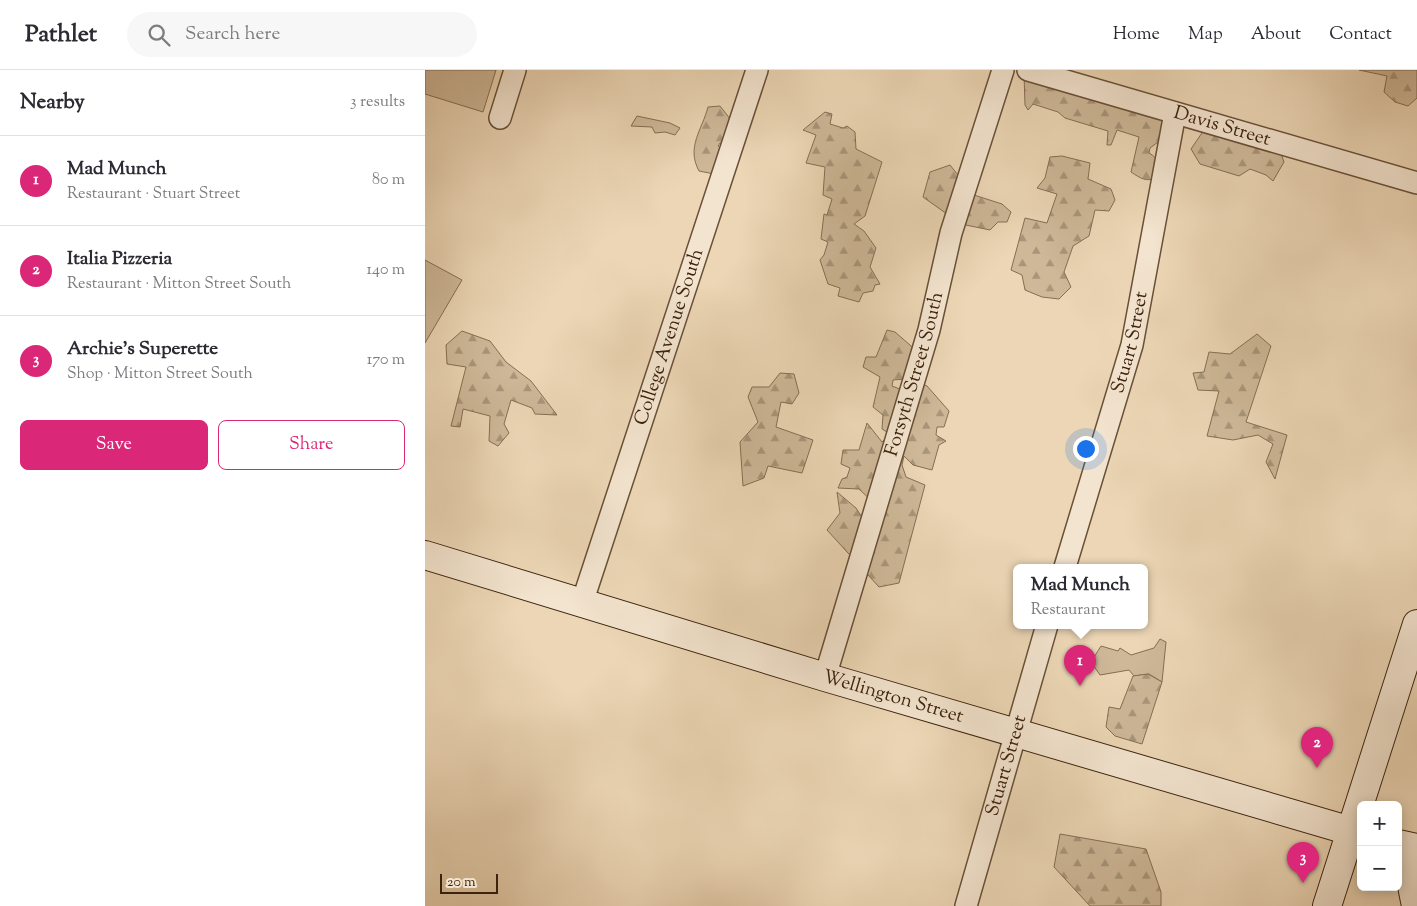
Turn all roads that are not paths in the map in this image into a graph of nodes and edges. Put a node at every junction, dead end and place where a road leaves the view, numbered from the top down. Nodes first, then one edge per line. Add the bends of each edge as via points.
1 (515, 70) edge
2 (757, 70) edge
3 (1003, 70) edge
4 (1028, 70) edge
5 (1175, 113) junction
6 (500, 118) dead end
7 (1417, 182) edge
8 (425, 555) edge
9 (1066, 564) edge
10 (582, 603) junction
11 (1417, 624) edge
12 (1046, 629) edge
13 (825, 677) junction
14 (1014, 733) junction
15 (1367, 801) edge
16 (1357, 837) edge
17 (1402, 845) edge
18 (1417, 848) edge
19 (1417, 863) edge
20 (1396, 891) edge
21 (966, 906) edge
22 (1327, 906) edge
23 (1407, 906) edge
24 (1416, 906) edge

1 - 6 street
2 - 10 street, College Avenue South
3 - 13 street, Forsyth Street South via 951,233 929,330
4 - 5 street, Davis Street
5 - 7 street, Davis Street
5 - 9 street, Stuart Street via 1132,345
8 - 10 main road, Wellington Street
10 - 13 main road, Wellington Street
11 - 15 main road
12 - 14 street, Stuart Street
13 - 14 main road, Wellington Street
14 - 16 main road, Wellington Street
14 - 21 street, Stuart Street
16 - 22 main road
17 - 18 main road
19 - 24 main road via 1409,871
20 - 23 main road

